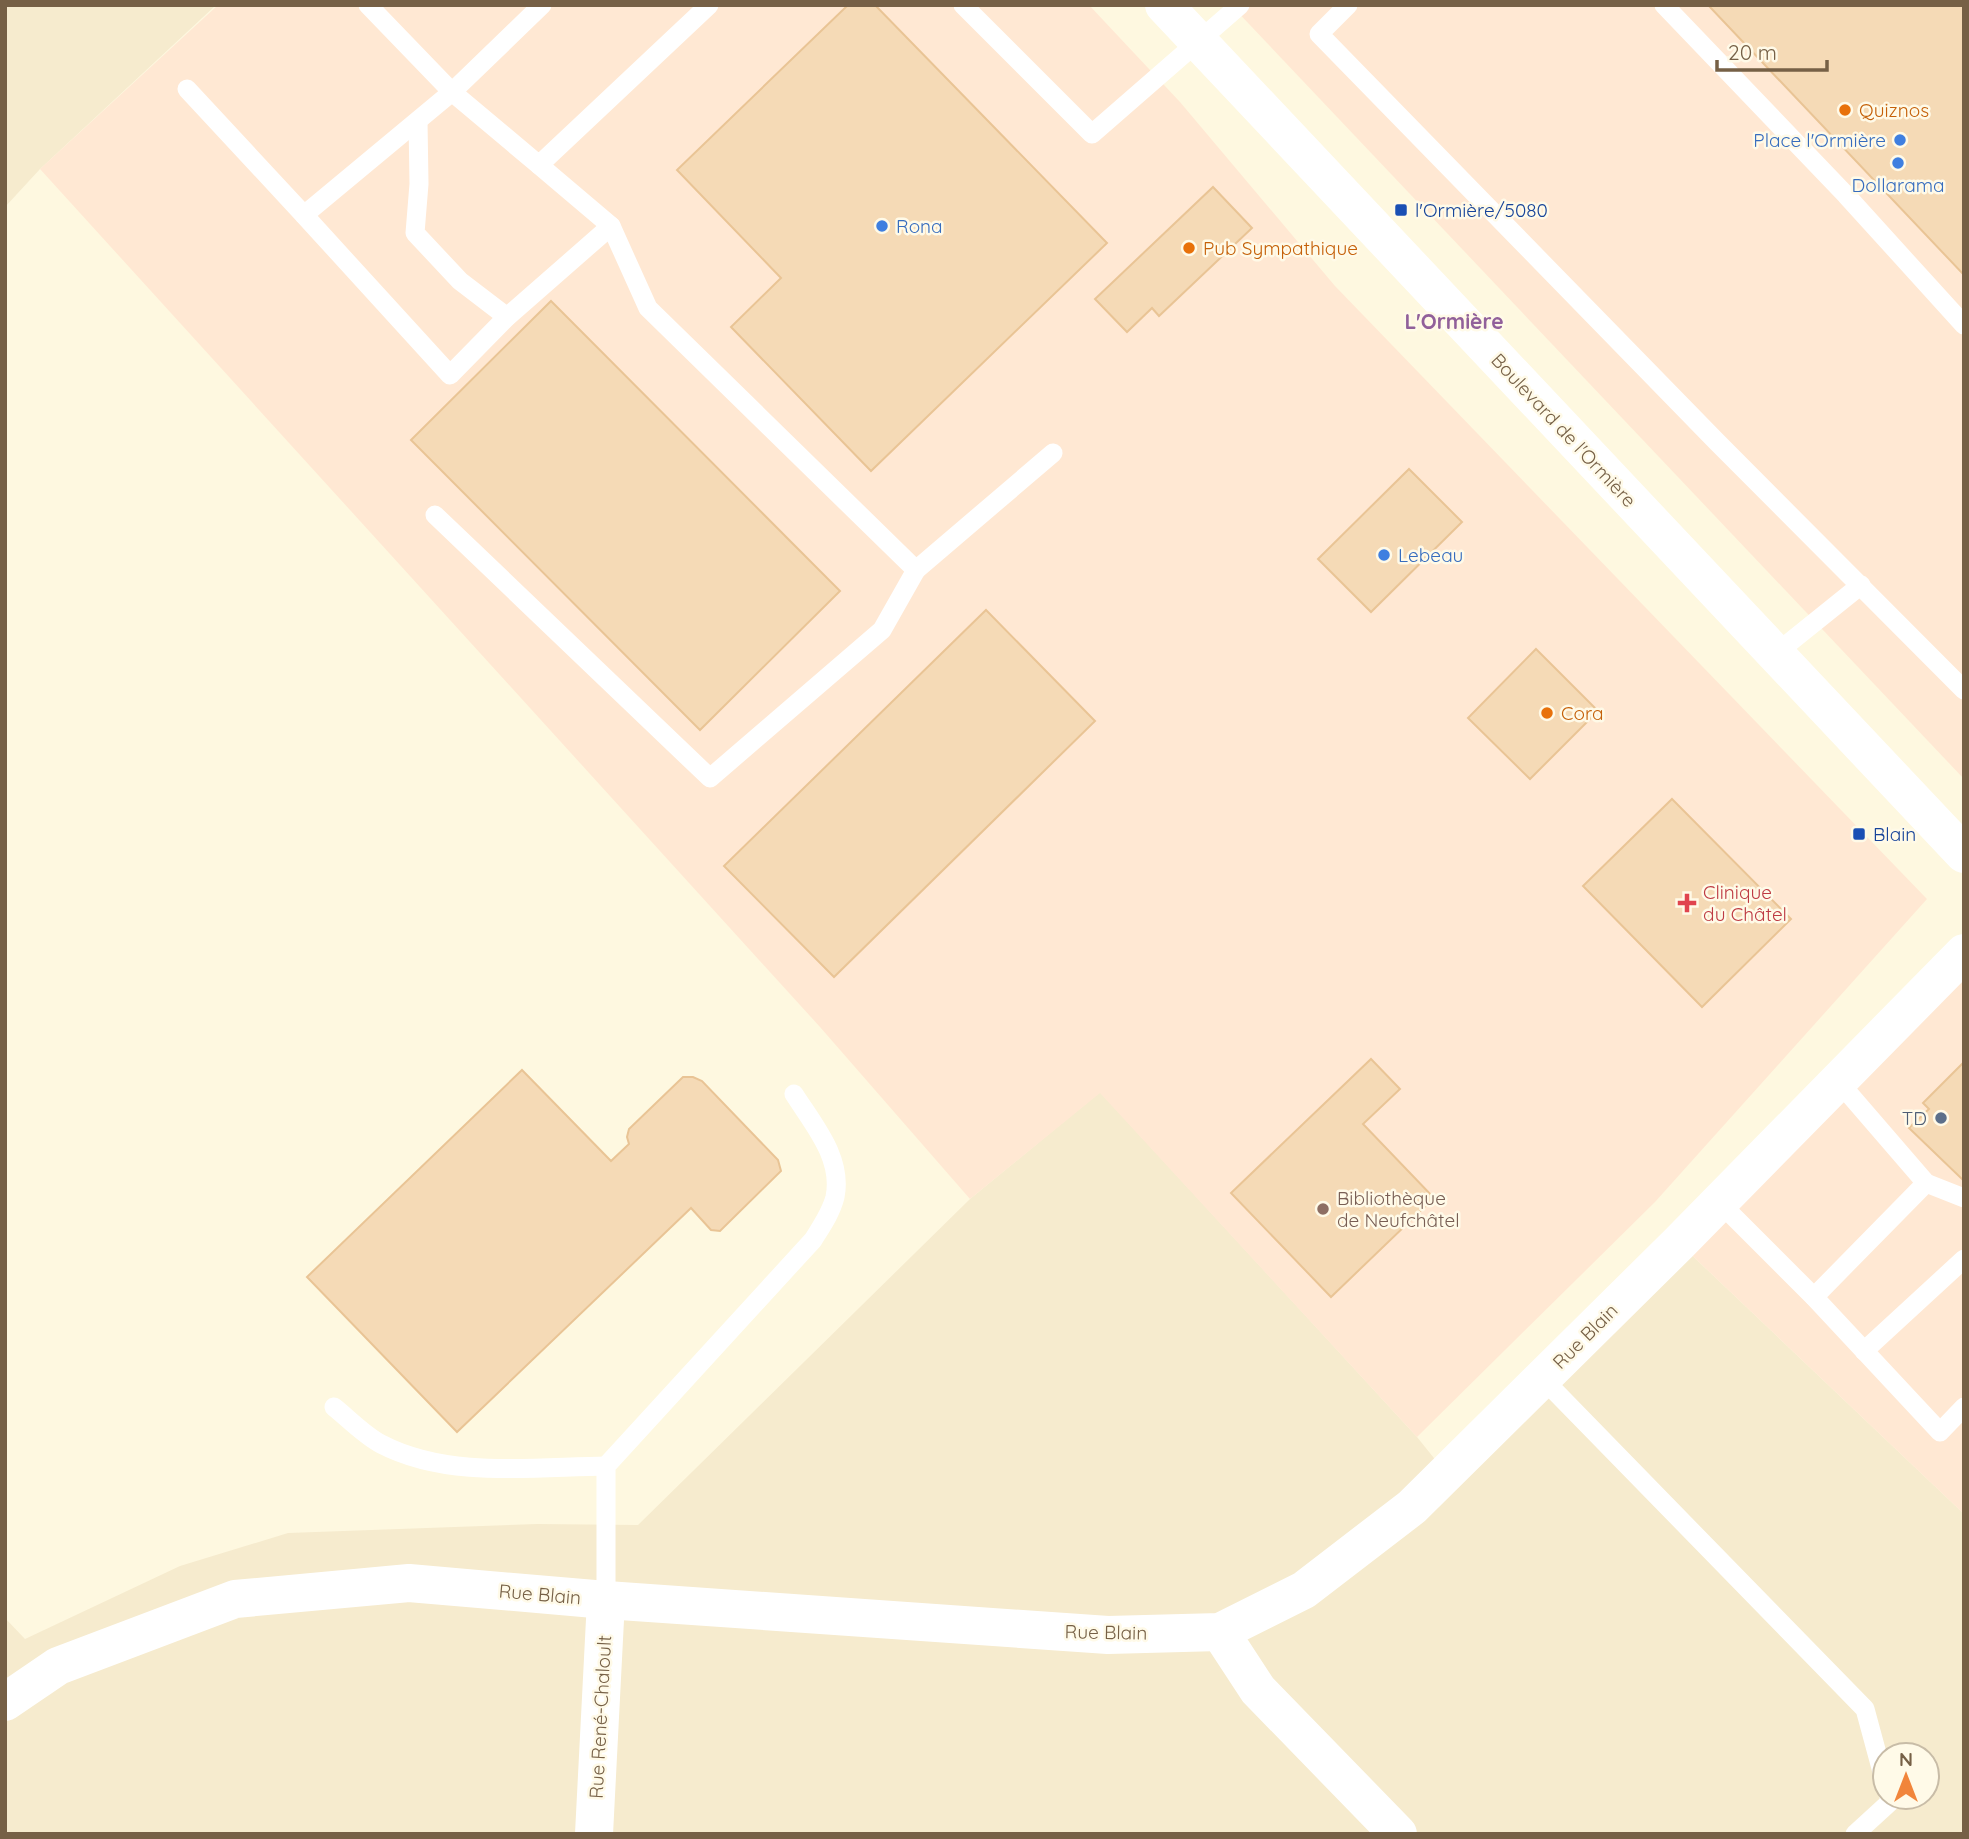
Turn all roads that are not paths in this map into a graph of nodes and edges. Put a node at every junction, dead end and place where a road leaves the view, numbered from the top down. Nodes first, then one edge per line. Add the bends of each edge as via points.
1 (368, 5) edge
2 (397, 5) edge
3 (542, 5) edge
4 (709, 5) edge
5 (962, 5) edge
6 (1164, 5) edge
7 (1240, 5) edge
8 (1348, 5) edge
9 (1664, 5) edge
10 (382, 20) junction
11 (1199, 42) junction
12 (187, 89) dead end
13 (452, 92) junction
14 (418, 121) junction
15 (539, 164) junction
16 (303, 215) junction
17 (611, 226) junction
18 (507, 317) junction
19 (1964, 325) edge
20 (1053, 453) dead end
21 (435, 515) dead end
22 (916, 570) junction
23 (1861, 585) junction
24 (1775, 654) junction
25 (1964, 690) edge
26 (1964, 854) edge
27 (1964, 953) edge
28 (1838, 1081) junction
29 (794, 1094) dead end
30 (1926, 1183) junction
31 (1964, 1198) edge
32 (1719, 1202) junction
33 (1964, 1259) edge
34 (1814, 1297) junction
35 (1864, 1351) junction
36 (1543, 1379) junction
37 (334, 1407) dead end
38 (1964, 1407) edge
39 (606, 1466) junction
40 (606, 1600) junction
41 (1220, 1632) junction
42 (5, 1702) edge
43 (1874, 1741) edge
44 (1880, 1811) edge
45 (594, 1834) edge
46 (1398, 1834) edge
47 (1855, 1834) edge

1 - 10 lane
2 - 10 lane
3 - 13 lane
4 - 15 lane
5 - 11 lane via 1092,134
6 - 11 street, Boulevard de l'Ormière
7 - 11 lane
8 - 23 lane via 1319,34
9 - 19 lane
10 - 13 lane
11 - 24 street, Boulevard de l'Ormière
12 - 16 lane
13 - 14 lane
13 - 15 lane
14 - 16 lane
14 - 18 lane via 415,233 460,281
15 - 17 lane
16 - 18 lane via 450,375
17 - 18 lane
17 - 22 lane via 648,308
20 - 22 lane
21 - 22 lane via 710,778 881,630
23 - 24 lane
23 - 25 lane
24 - 26 street, Boulevard de l'Ormière
27 - 28 street, Rue Blain
28 - 30 lane
28 - 32 street, Rue Blain
29 - 39 lane via 831,1152 835,1196 826,1219 813,1240
30 - 31 lane
30 - 34 lane
32 - 34 lane
32 - 36 street, Rue Blain
33 - 35 lane
34 - 35 lane
35 - 38 lane via 1940,1432
36 - 41 street, Rue Blain via 1412,1507 1304,1590
36 - 43 lane via 1865,1709
37 - 39 lane via 379,1443 408,1455 467,1468
39 - 40 lane
40 - 41 street, Rue Blain via 1108,1635
40 - 42 street, Rue Blain via 409,1583 235,1599 58,1666
40 - 45 street, Rue René-Chaloult
41 - 46 street via 1258,1690
44 - 47 lane

